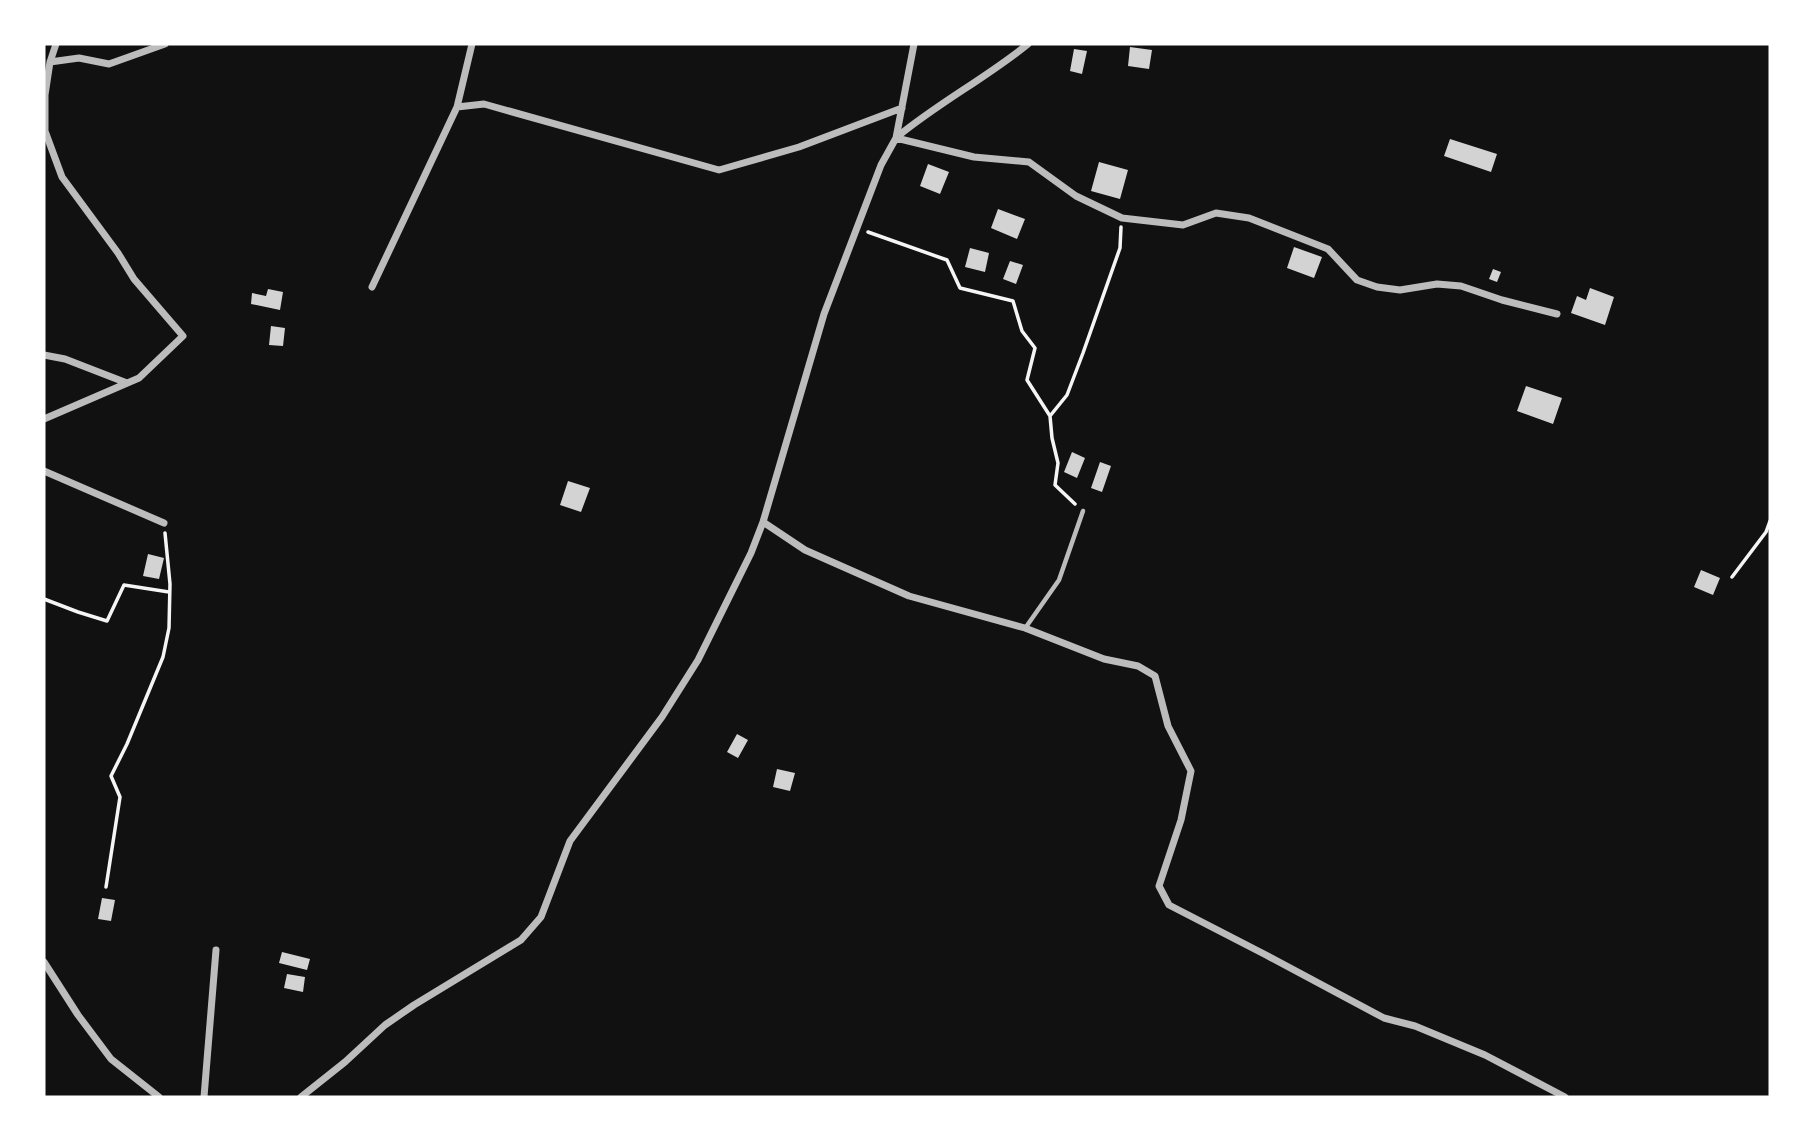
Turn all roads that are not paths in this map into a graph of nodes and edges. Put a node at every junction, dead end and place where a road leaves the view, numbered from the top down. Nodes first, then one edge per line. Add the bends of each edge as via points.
1 (56, 44) edge
2 (165, 44) edge
3 (472, 44) edge
4 (914, 44) edge
5 (1028, 44) edge
6 (50, 62) junction
7 (457, 107) junction
8 (902, 108) junction
9 (896, 138) junction
10 (372, 287) dead end
11 (1557, 314) dead end
12 (44, 355) edge
13 (128, 383) junction
14 (44, 419) edge
15 (44, 471) edge
16 (1083, 511) road end
17 (763, 522) junction
18 (164, 523) road end
19 (1025, 628) junction
20 (216, 950) dead end
21 (44, 962) edge
22 (159, 1097) edge
23 (204, 1097) edge
24 (302, 1097) edge
25 (1565, 1097) edge

1 - 6 street
2 - 6 street via 110,64 79,58
3 - 7 street
4 - 8 street
5 - 9 street
6 - 13 street via 45,131 62,177 134,279 183,336
7 - 8 street via 484,104 719,170
7 - 10 street
8 - 9 street
9 - 11 street via 974,157 1029,162 1076,196 1122,218 1183,225 1216,213 1250,218 1328,249 1357,279 1377,287 1461,286
9 - 17 street via 881,165 824,314
12 - 13 street
13 - 14 street
15 - 18 street
16 - 19 lane via 1059,580
17 - 19 street via 805,550 909,596
17 - 24 street via 698,660 662,717 570,841 541,917 522,940 385,1026
19 - 25 street via 1155,676 1168,726 1191,771 1181,820 1159,886 1169,905 1384,1018 1485,1055
20 - 23 street
21 - 22 street via 111,1059

